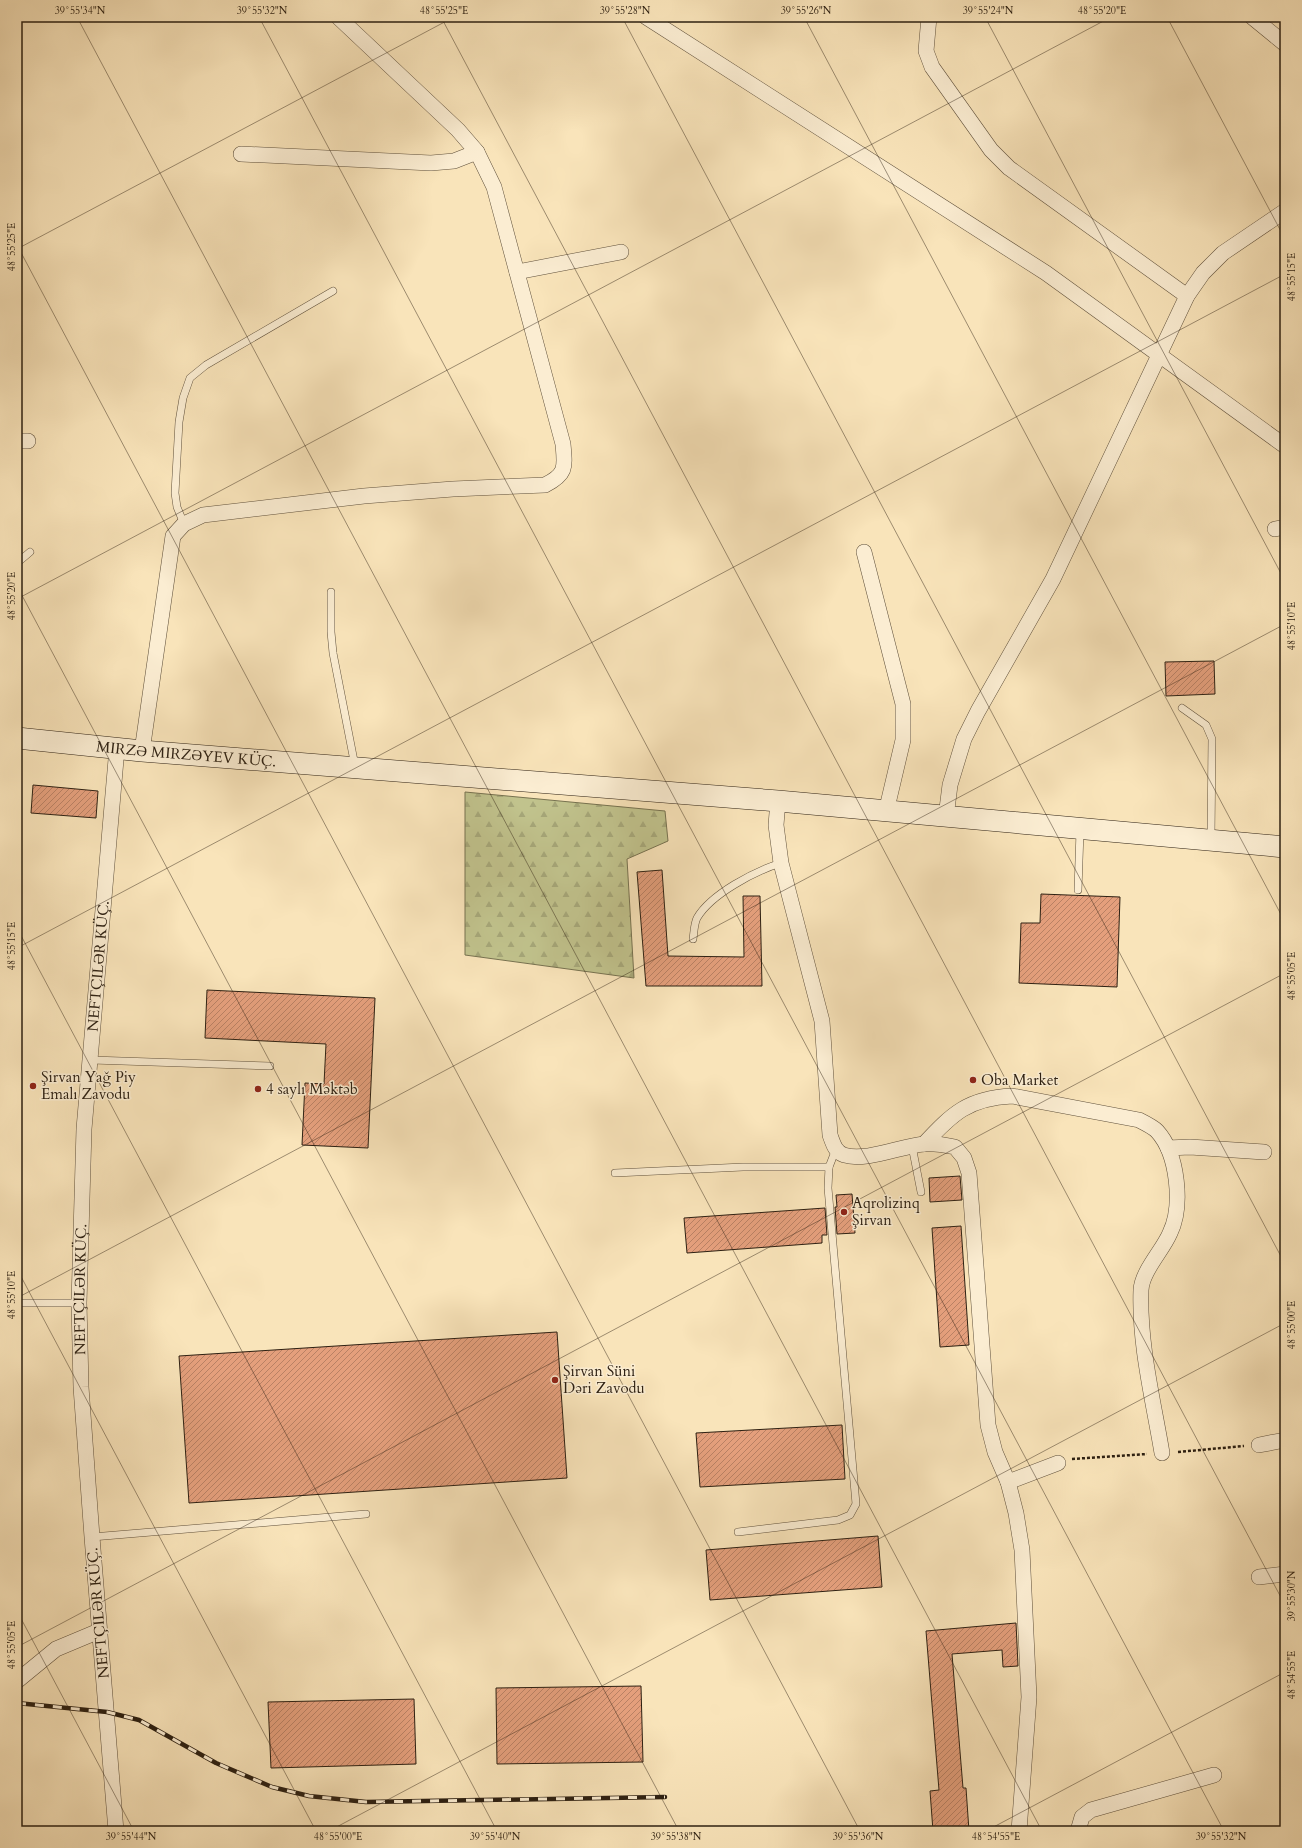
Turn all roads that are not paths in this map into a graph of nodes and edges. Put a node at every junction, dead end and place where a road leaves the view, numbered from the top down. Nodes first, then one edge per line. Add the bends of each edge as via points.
1 (338, 17) edge
2 (646, 17) edge
3 (929, 17) edge
4 (1252, 17) edge
5 (1285, 44) edge
6 (476, 152) junction
7 (241, 154) dead end
8 (1285, 211) edge
9 (621, 252) dead end
10 (517, 272) junction
11 (333, 291) dead end
12 (1187, 296) junction
13 (1159, 354) junction
14 (1285, 446) edge
15 (184, 524) junction
16 (30, 552) dead end
17 (864, 552) dead end
18 (17, 563) edge
19 (331, 592) dead end
20 (1182, 708) dead end
21 (17, 738) edge
22 (117, 748) junction
23 (142, 751) junction
24 (355, 768) junction
25 (778, 801) junction
26 (886, 812) junction
27 (946, 817) junction
28 (1080, 829) junction
29 (1211, 840) junction
30 (1285, 847) edge
31 (781, 863) junction
32 (1078, 890) dead end
33 (693, 939) dead end
34 (92, 1060) junction
35 (270, 1066) dead end
36 (918, 1145) junction
37 (1168, 1148) junction
38 (836, 1149) junction
39 (1264, 1152) dead end
40 (829, 1166) junction
41 (615, 1172) dead end
42 (921, 1192) dead end
43 (17, 1303) edge
44 (79, 1303) junction
45 (1285, 1440) edge
46 (1259, 1445) dead end
47 (1162, 1453) dead end
48 (1058, 1463) dead end
49 (1008, 1482) junction
50 (366, 1514) dead end
51 (738, 1532) dead end
52 (92, 1537) junction
53 (1285, 1574) edge
54 (1259, 1577) dead end
55 (99, 1631) junction
56 (17, 1681) edge
57 (1214, 1775) dead end
58 (116, 1831) edge
59 (1019, 1831) edge
60 (1078, 1831) edge

1 - 6 street via 458,130
2 - 13 street via 1046,273
3 - 12 street via 926,51 932,67 991,150 1009,168
4 - 5 street
6 - 7 street via 454,161 431,163
6 - 10 street via 494,187
8 - 12 street via 1223,253 1203,273
9 - 10 street
10 - 15 street via 563,444 565,468 558,479 545,485 364,496 203,515
11 - 15 lane via 206,365 190,378 179,422 175,493
12 - 13 street
13 - 14 street
13 - 27 street via 1053,579 964,739 950,785
15 - 23 street via 173,536
16 - 18 lane
17 - 26 street via 903,704 903,740
19 - 24 lane via 333,653
20 - 29 lane via 1206,725 1212,739
21 - 22 main road, MIRZƏ MIRZƏYEV KÜÇ.
22 - 23 main road, MIRZƏ MIRZƏYEV KÜÇ.
22 - 34 street, NEFTÇILƏR KÜÇ.
23 - 24 main road, MIRZƏ MIRZƏYEV KÜÇ.
24 - 25 main road, MIRZƏ MIRZƏYEV KÜÇ.
25 - 26 main road, MIRZƏ MIRZƏYEV KÜÇ.
25 - 31 street via 776,825
26 - 27 main road, MIRZƏ MIRZƏYEV KÜÇ.
27 - 28 main road, MIRZƏ MIRZƏYEV KÜÇ.
28 - 29 main road, MIRZƏ MIRZƏYEV KÜÇ.
28 - 32 lane
29 - 30 main road, MIRZƏ MIRZƏYEV KÜÇ.
31 - 33 lane via 746,877 711,902 697,919
31 - 38 street via 822,1021 830,1135
34 - 35 lane
34 - 44 street, NEFTÇILƏR KÜÇ. via 84,1129
36 - 37 street via 969,1105 992,1097 1012,1096 1139,1120 1157,1131
36 - 38 street via 858,1157 843,1154
36 - 42 lane
36 - 49 street via 941,1144 955,1147 964,1158 969,1173 988,1425 995,1452
37 - 39 street
37 - 47 street via 1176,1173 1176,1210 1171,1232 1141,1288 1145,1351
38 - 40 lane
40 - 41 lane
40 - 51 lane via 828,1188 856,1504 850,1515 838,1520
43 - 44 lane
44 - 52 street, NEFTÇILƏR KÜÇ. via 81,1387
45 - 46 street
48 - 49 street
49 - 59 street via 1022,1550 1029,1697
50 - 52 lane
52 - 55 street, NEFTÇILƏR KÜÇ.
53 - 54 street
55 - 56 street via 56,1649
55 - 58 street, NEFTÇILƏR KÜÇ.
57 - 60 street via 1091,1810 1082,1817

